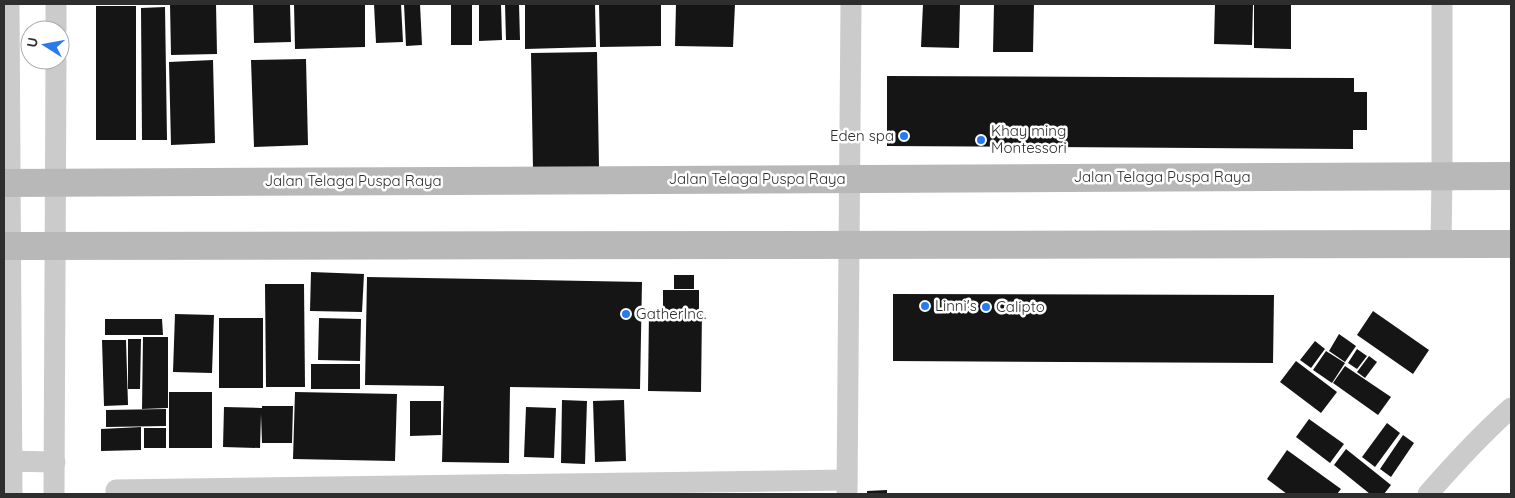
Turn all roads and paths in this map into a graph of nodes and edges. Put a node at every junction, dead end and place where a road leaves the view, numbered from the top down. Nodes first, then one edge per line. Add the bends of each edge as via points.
1 (9, 4) edge
2 (56, 4) edge
3 (851, 4) edge
4 (1442, 4) edge
5 (56, 20) edge
6 (56, 70) edge
7 (1442, 176) junction
8 (1511, 176) edge
9 (850, 179) junction
10 (7, 183) edge
11 (56, 183) junction
12 (849, 244) junction
13 (1441, 244) junction
14 (1511, 244) edge
15 (7, 246) edge
16 (56, 246) junction
17 (1511, 408) edge
18 (7, 461) edge
19 (55, 462) junction
20 (847, 487) edge
21 (705, 488) edge
22 (551, 489) edge
23 (412, 490) edge
24 (268, 491) edge
25 (116, 492) edge
26 (12, 494) edge
27 (54, 494) edge
28 (1428, 494) edge

1 - 10 street
2 - 5 street
3 - 9 street
4 - 7 street
6 - 11 street
7 - 8 main road, Jalan Telaga Puspa Raya
7 - 9 main road, Jalan Telaga Puspa Raya
7 - 13 street
9 - 11 main road, Jalan Telaga Puspa Raya
9 - 12 street
10 - 11 main road, Jalan Telaga Puspa Raya
10 - 15 street
11 - 16 street
12 - 13 main road
12 - 16 main road
12 - 20 street
13 - 14 main road
15 - 16 main road
15 - 18 street
16 - 19 street
17 - 28 street
18 - 19 street
18 - 26 street
19 - 27 street
20 - 21 street
21 - 22 street
22 - 23 street
23 - 24 street
24 - 25 street

